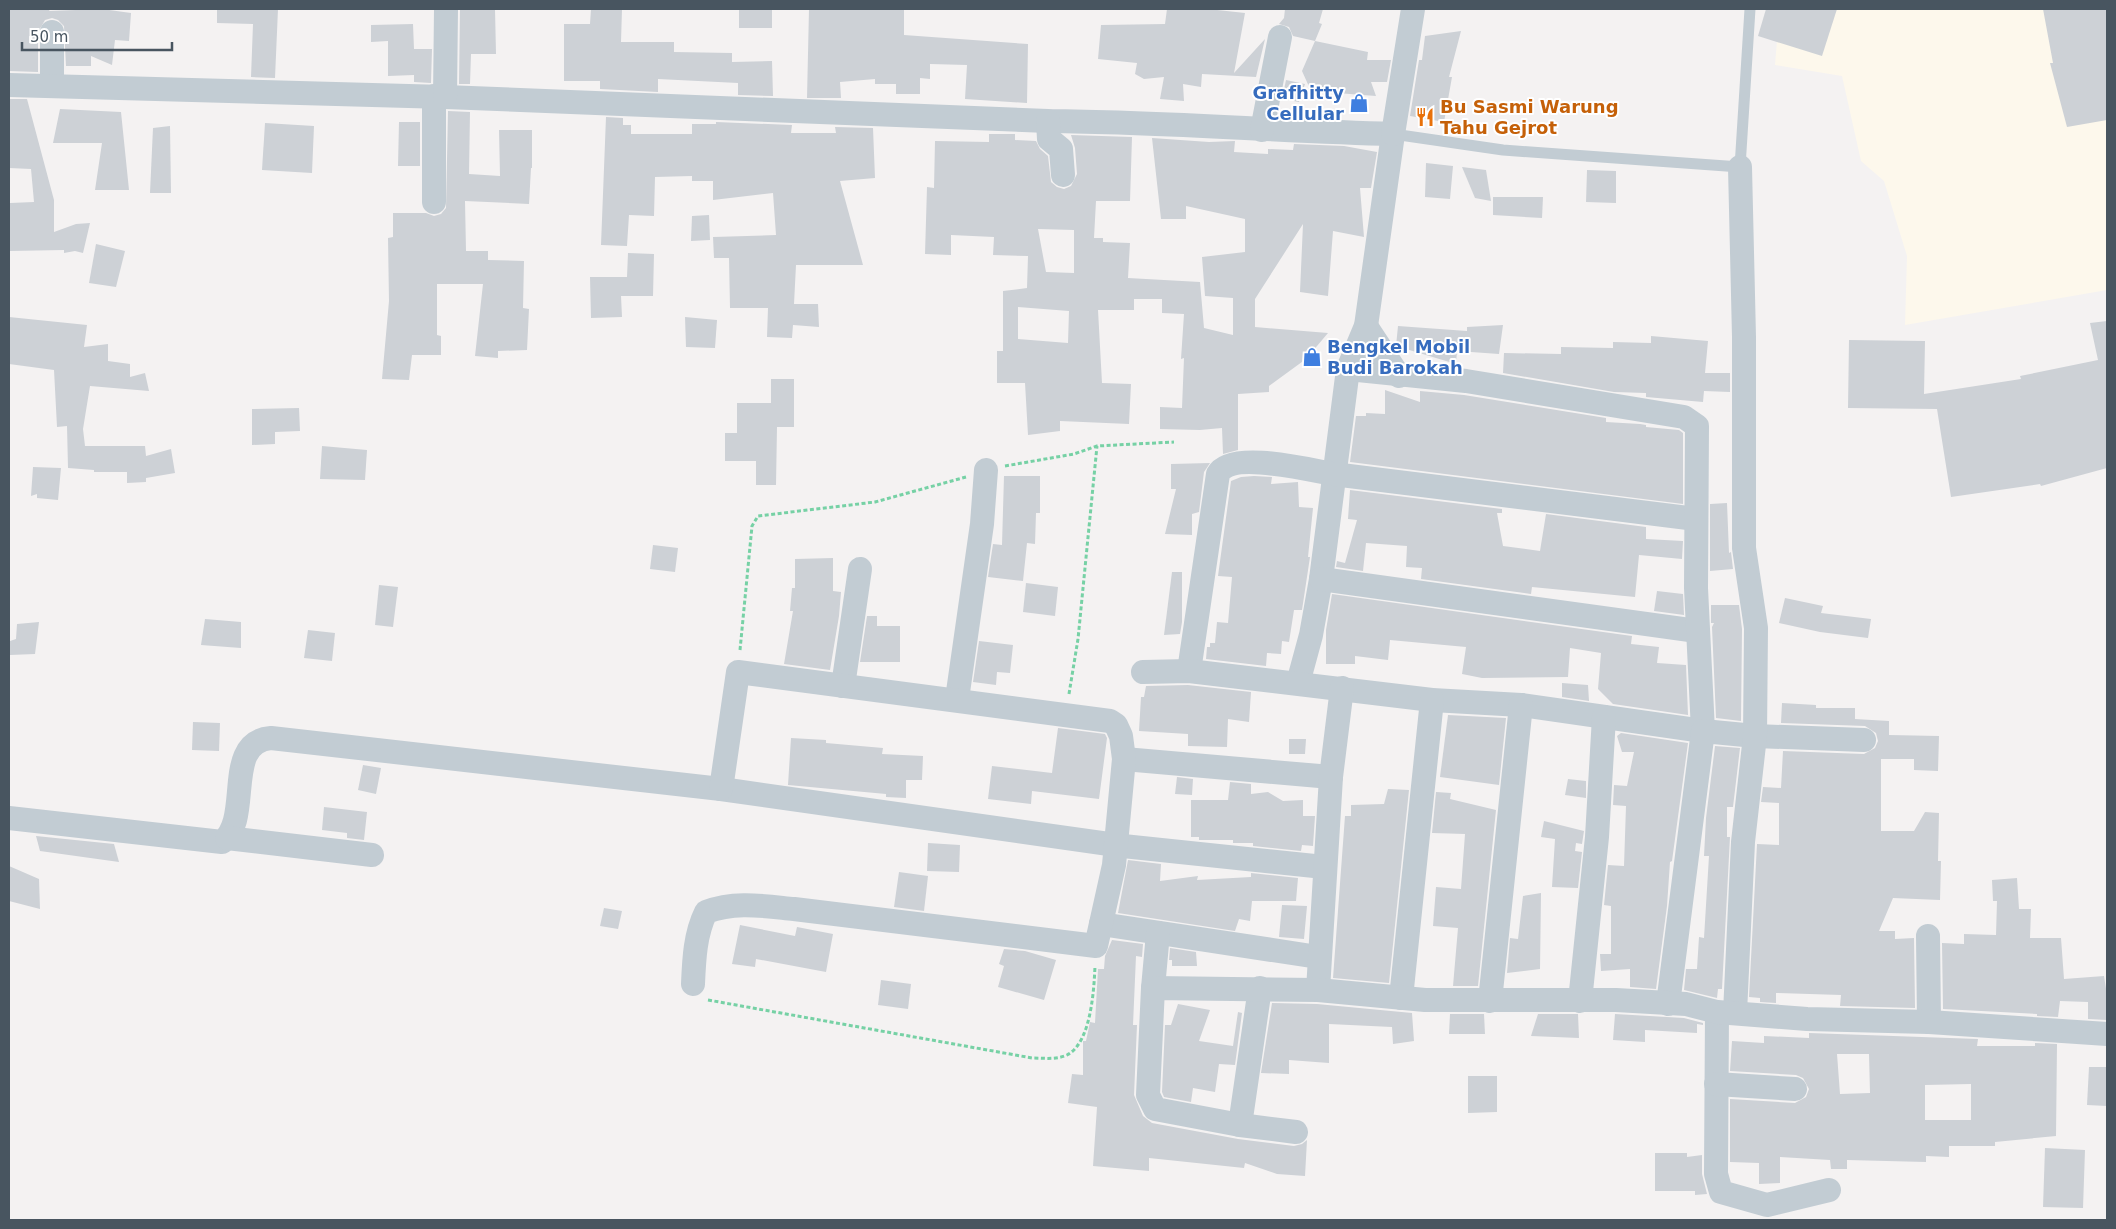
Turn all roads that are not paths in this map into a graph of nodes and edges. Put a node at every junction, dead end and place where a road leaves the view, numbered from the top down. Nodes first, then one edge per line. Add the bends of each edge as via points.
1 (446, 9) edge
2 (1412, 9) edge
3 (1750, 9) edge
4 (52, 32) dead end
5 (1280, 37) dead end
6 (9, 85) edge
7 (52, 86) junction
8 (439, 97) junction
9 (1048, 121) junction
10 (1262, 130) junction
11 (1393, 134) junction
12 (1740, 166) junction
13 (1063, 175) dead end
14 (434, 202) dead end
15 (1366, 326) junction
16 (1348, 369) junction
17 (1399, 376) junction
18 (986, 470) road end
19 (1333, 474) junction
20 (1696, 519) junction
21 (860, 569) dead end
22 (1321, 580) junction
23 (1697, 631) junction
24 (1189, 670) junction
25 (1143, 672) dead end
26 (1298, 684) junction
27 (844, 686) junction
28 (1342, 688) junction
29 (957, 699) junction
30 (1432, 700) junction
31 (1521, 705) junction
32 (1604, 717) junction
33 (1703, 731) junction
34 (1755, 736) junction
35 (1864, 740) dead end
36 (1124, 758) junction
37 (1331, 777) junction
38 (721, 790) junction
39 (9, 818) edge
40 (227, 838) junction
41 (1115, 845) junction
42 (372, 855) dead end
43 (1324, 866) junction
44 (1158, 933) junction
45 (1098, 935) junction
46 (1928, 936) dead end
47 (1318, 956) junction
48 (693, 984) road end
49 (1152, 988) junction
50 (1260, 988) junction
51 (1318, 990) junction
52 (1400, 998) junction
53 (1490, 1001) junction
54 (1580, 1001) junction
55 (1668, 1004) junction
56 (1726, 1013) junction
57 (1929, 1022) junction
58 (2107, 1034) edge
59 (1716, 1084) junction
60 (1795, 1089) dead end
61 (1240, 1125) junction
62 (1296, 1132) dead end
63 (1829, 1190) dead end

1 - 8 street
2 - 11 street
3 - 12 lane
4 - 7 street
5 - 10 street
6 - 7 street
7 - 8 street
8 - 9 street
8 - 14 street
9 - 10 street via 1139,122
9 - 13 street via 1049,139 1061,148
10 - 11 street
11 - 12 lane via 1503,150
11 - 15 street
12 - 34 street via 1744,548 1756,628
15 - 16 street
15 - 17 street
16 - 17 street
16 - 19 street
17 - 20 street via 1475,383 1684,417 1697,426 1699,437
18 - 29 street via 982,524
19 - 20 street
19 - 22 street
19 - 24 street via 1251,462 1221,468
20 - 23 street
21 - 27 street
22 - 23 street
22 - 26 street
23 - 33 street
24 - 25 street
24 - 26 street
26 - 28 street
27 - 29 street
27 - 38 street via 738,672
28 - 30 street
28 - 37 street
29 - 36 street via 1110,721 1121,736
30 - 31 street
30 - 52 street
31 - 32 street
31 - 53 street
32 - 33 street
32 - 54 street
33 - 34 street
33 - 55 street
34 - 35 street
34 - 56 street
36 - 37 street
36 - 41 street
37 - 43 street
38 - 40 street via 263,739 248,751 244,760 236,813
38 - 41 street
39 - 40 street via 209,842 222,842
40 - 42 street
41 - 43 street
41 - 45 street via 1114,865
43 - 47 street
44 - 45 street
44 - 47 street
44 - 49 street
45 - 48 street via 745,904 722,906 706,912 702,920
46 - 57 street
47 - 51 street
49 - 50 street
49 - 61 street via 1148,1095 1152,1105 1158,1111
50 - 51 street
50 - 61 street
51 - 52 street
52 - 53 street
53 - 54 street
54 - 55 street
55 - 56 street via 1686,1004
56 - 57 street
56 - 59 street
57 - 58 street
59 - 60 street
59 - 63 street via 1716,1174 1721,1192 1767,1205
61 - 62 street

